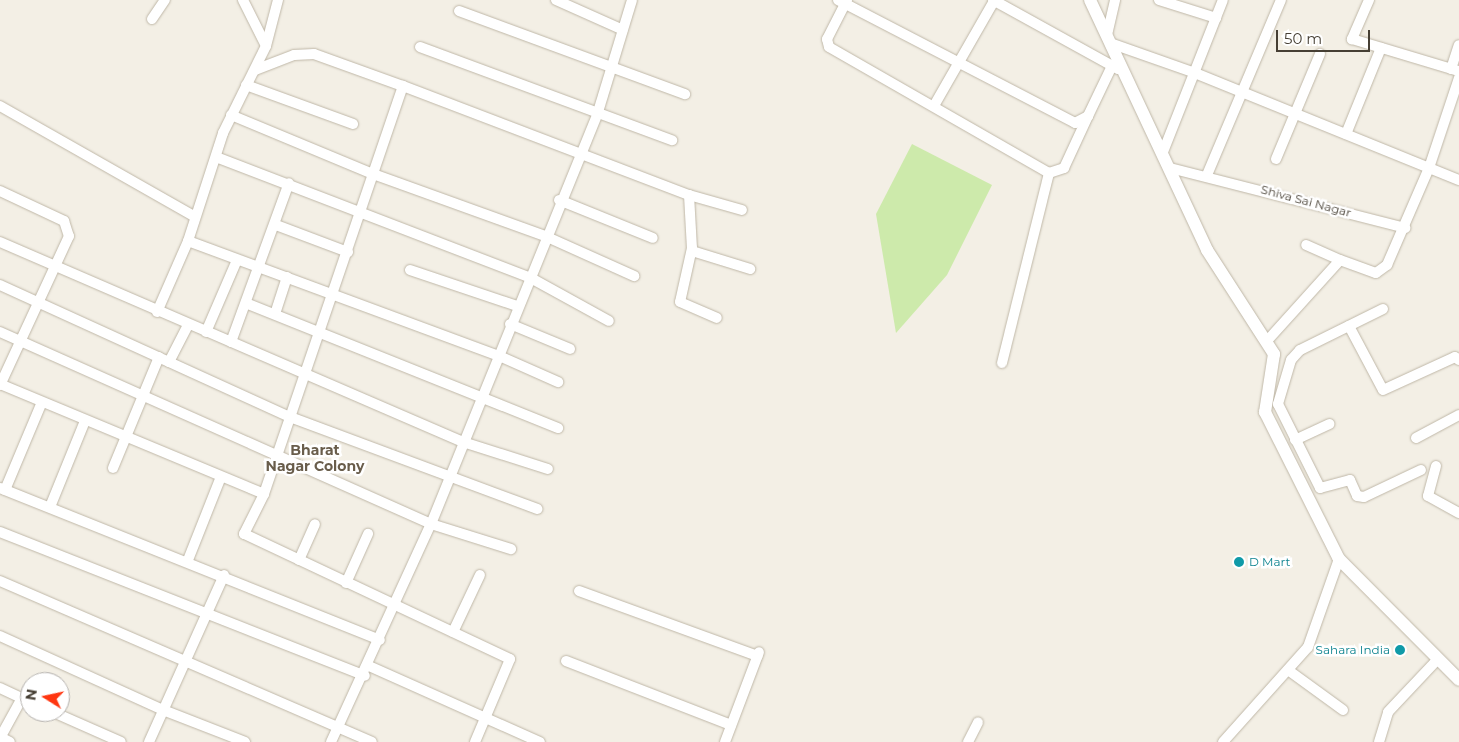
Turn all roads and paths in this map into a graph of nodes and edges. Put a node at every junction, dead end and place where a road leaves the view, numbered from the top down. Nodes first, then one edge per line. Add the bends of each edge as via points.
1 (165, 0) edge
2 (243, 0) edge
3 (278, 0) edge
4 (556, 0) edge
5 (632, 0) edge
6 (993, 0) edge
7 (1090, 0) edge
8 (1115, 0) edge
9 (1159, 0) edge
10 (1223, 0) edge
11 (1281, 0) edge
12 (1368, 0) edge
13 (843, 1) edge
14 (1177, 2) edge
15 (459, 11) dead end
16 (1216, 18) junction
17 (152, 19) dead end
18 (623, 30) junction
19 (1109, 39) junction
20 (1459, 45) edge
21 (266, 46) junction
22 (420, 47) dead end
23 (1382, 48) junction
24 (1320, 54) dead end
25 (961, 63) junction
26 (1112, 66) junction
27 (612, 68) junction
28 (255, 70) junction
29 (1455, 70) edge
30 (1195, 73) junction
31 (1127, 74) junction
32 (1459, 78) edge
33 (246, 85) junction
34 (403, 86) junction
35 (1242, 92) junction
36 (685, 94) dead end
37 (935, 104) junction
38 (0, 106) edge
39 (598, 112) junction
40 (231, 115) junction
41 (1088, 116) junction
42 (1295, 116) junction
43 (353, 124) dead end
44 (1346, 134) junction
45 (672, 140) dead end
46 (1163, 152) junction
47 (577, 154) junction
48 (216, 157) junction
49 (1276, 159) dead end
50 (1170, 168) junction
51 (1429, 168) junction
52 (1049, 173) junction
53 (373, 174) junction
54 (1207, 175) junction
55 (1459, 180) edge
56 (289, 183) junction
57 (0, 191) edge
58 (687, 194) junction
59 (559, 200) junction
60 (742, 210) dead end
61 (362, 211) junction
62 (196, 217) junction
63 (276, 225) junction
64 (1405, 228) junction
65 (545, 236) junction
66 (654, 238) dead end
67 (188, 241) junction
68 (0, 242) edge
69 (1306, 245) dead end
70 (692, 251) junction
71 (348, 252) junction
72 (237, 260) junction
73 (1340, 260) junction
74 (261, 266) junction
75 (750, 268) dead end
76 (54, 269) junction
77 (410, 270) dead end
78 (634, 276) dead end
79 (287, 277) junction
80 (529, 277) junction
81 (0, 285) edge
82 (334, 294) junction
83 (40, 303) junction
84 (248, 304) junction
85 (517, 306) junction
86 (1383, 309) dead end
87 (157, 312) junction
88 (275, 314) junction
89 (717, 318) dead end
90 (609, 321) dead end
91 (188, 324) junction
92 (510, 324) junction
93 (1349, 326) junction
94 (0, 332) edge
95 (206, 332) junction
96 (321, 332) junction
97 (21, 342) junction
98 (231, 342) junction
99 (1266, 342) junction
100 (570, 349) dead end
101 (497, 355) junction
102 (164, 359) junction
103 (1459, 360) edge
104 (1002, 363) dead end
105 (305, 374) junction
106 (558, 382) dead end
107 (0, 384) edge
108 (143, 396) junction
109 (480, 398) junction
110 (42, 402) junction
111 (1459, 415) edge
112 (290, 417) junction
113 (85, 421) junction
114 (1330, 424) dead end
115 (558, 428) dead end
116 (126, 438) junction
117 (1416, 438) dead end
118 (1279, 440) junction
119 (1295, 440) junction
120 (463, 442) junction
121 (1285, 452) junction
122 (278, 453) junction
123 (1436, 466) dead end
124 (113, 468) dead end
125 (548, 469) dead end
126 (1421, 470) dead end
127 (220, 479) junction
128 (449, 479) junction
129 (3, 489) edge
130 (264, 494) junction
131 (50, 507) junction
132 (537, 509) dead end
133 (1459, 513) edge
134 (315, 524) dead end
135 (431, 524) junction
136 (0, 532) edge
137 (368, 534) dead end
138 (511, 549) dead end
139 (1339, 559) junction
140 (188, 560) junction
141 (298, 560) junction
142 (224, 575) junction
143 (480, 575) dead end
144 (0, 581) edge
145 (346, 583) junction
146 (579, 591) dead end
147 (395, 607) junction
148 (204, 616) junction
149 (453, 632) junction
150 (0, 636) edge
151 (380, 640) junction
152 (1438, 659) junction
153 (182, 661) junction
154 (566, 661) dead end
155 (369, 666) junction
156 (1288, 670) junction
157 (365, 676) junction
158 (1459, 680) edge
159 (0, 688) edge
160 (20, 697) edge
161 (20, 709) edge
162 (163, 710) junction
163 (1342, 710) dead end
164 (487, 717) junction
165 (70, 720) edge
166 (978, 722) dead end
167 (731, 725) junction
168 (340, 727) junction
169 (0, 738) edge
170 (10, 742) edge
171 (121, 742) edge
172 (149, 742) edge
173 (245, 742) edge
174 (332, 742) edge
175 (372, 742) edge
176 (475, 742) edge
177 (540, 742) edge
178 (725, 742) edge
179 (968, 742) edge
180 (1223, 742) edge
181 (1379, 742) edge

1 - 17 street
2 - 21 street
3 - 21 street
4 - 18 street
5 - 18 street
6 - 25 street
6 - 26 street
7 - 19 street
8 - 19 street
9 - 14 street
10 - 16 street
11 - 35 street
12 - 23 street via 1352,39
13 - 25 street
13 - 37 street via 826,44
14 - 16 street
15 - 27 street
16 - 30 street
18 - 27 street
19 - 30 street
19 - 31 street
20 - 29 street
21 - 28 street
22 - 39 street
23 - 29 street
23 - 44 street
24 - 42 street
25 - 37 street
25 - 41 street via 1068,121 1074,123
26 - 31 street
26 - 41 street
27 - 36 street
27 - 39 street
28 - 33 street
28 - 34 street via 294,55 314,54
30 - 35 street
30 - 46 street
31 - 46 street
32 - 51 street
33 - 40 street
33 - 43 street
34 - 47 street
34 - 53 street
35 - 42 street
35 - 54 street
37 - 52 street
38 - 62 street
39 - 45 street
39 - 47 street
40 - 48 street
40 - 53 street
41 - 52 street via 1064,168
42 - 44 street
42 - 49 street
44 - 51 street
46 - 50 street
47 - 58 street
47 - 59 street
48 - 56 street
48 - 62 street
50 - 54 street, Shiva Sai Nagar
50 - 99 street via 1207,250
51 - 55 street
51 - 64 street
52 - 104 street
53 - 61 street
53 - 65 street
54 - 64 street, Shiva Sai Nagar
56 - 61 street
56 - 63 street
57 - 76 street via 69,226 69,236
58 - 60 street
58 - 70 street
59 - 65 street
59 - 66 street
61 - 71 street
61 - 80 street
62 - 67 street
63 - 71 street
63 - 74 street
64 - 73 street via 1382,272 1368,272
65 - 78 street
65 - 80 street
67 - 72 street
67 - 87 street
68 - 76 street
69 - 73 street
70 - 75 street
70 - 89 street via 680,302
71 - 82 street
72 - 74 street
72 - 95 street
73 - 99 street
74 - 79 street
74 - 84 street
76 - 83 street
76 - 87 street
77 - 85 street
79 - 82 street
79 - 88 street
80 - 85 street
80 - 90 street
81 - 83 street
82 - 96 street
82 - 101 street
83 - 97 street
83 - 102 street
84 - 88 street
84 - 98 street
85 - 92 street
86 - 93 street
87 - 91 street
88 - 96 street
91 - 95 street
91 - 102 street
92 - 100 street
92 - 101 street
93 - 103 street via 1383,390 1455,357
93 - 119 street via 1300,350 1291,360 1278,404
94 - 97 street
95 - 98 street
96 - 105 street
96 - 109 street
97 - 107 street
97 - 108 street
98 - 105 street
99 - 118 street via 1274,354 1265,412
101 - 106 street
101 - 109 street
102 - 108 street
102 - 112 street
105 - 112 street
105 - 120 street
107 - 110 street
108 - 116 street
108 - 122 street
109 - 115 street
109 - 120 street
110 - 113 street
110 - 129 street
111 - 117 street
112 - 122 street
112 - 128 street
113 - 116 street
113 - 131 street
114 - 119 street
116 - 124 street
116 - 127 street
118 - 119 street
118 - 121 street
119 - 121 street
119 - 126 street via 1320,488 1350,480 1360,497
120 - 125 street
120 - 128 street
121 - 139 street
122 - 130 street
122 - 135 street
123 - 133 street via 1428,496
127 - 130 street
127 - 140 street
128 - 132 street
128 - 135 street
129 - 131 street
130 - 141 street via 244,534
131 - 140 street
134 - 141 street
135 - 138 street
135 - 147 street
136 - 148 street
137 - 145 street
139 - 152 street
139 - 156 street via 1308,647
140 - 142 street
141 - 145 street
142 - 148 street
142 - 151 street
143 - 149 street
144 - 153 street
145 - 147 street
146 - 167 street via 758,654
147 - 149 street
147 - 151 street
148 - 153 street
148 - 157 street
149 - 164 street via 510,658
150 - 162 street
151 - 155 street
152 - 158 street
152 - 181 street via 1388,712
153 - 162 street
153 - 168 street
154 - 167 street
155 - 157 street
155 - 164 street
156 - 163 street
156 - 180 street
157 - 168 street
159 - 160 street
161 - 169 street
162 - 172 street
162 - 173 street
164 - 176 street
164 - 177 street
165 - 171 street
166 - 179 street
167 - 178 street
168 - 174 street
168 - 175 street
169 - 170 street

